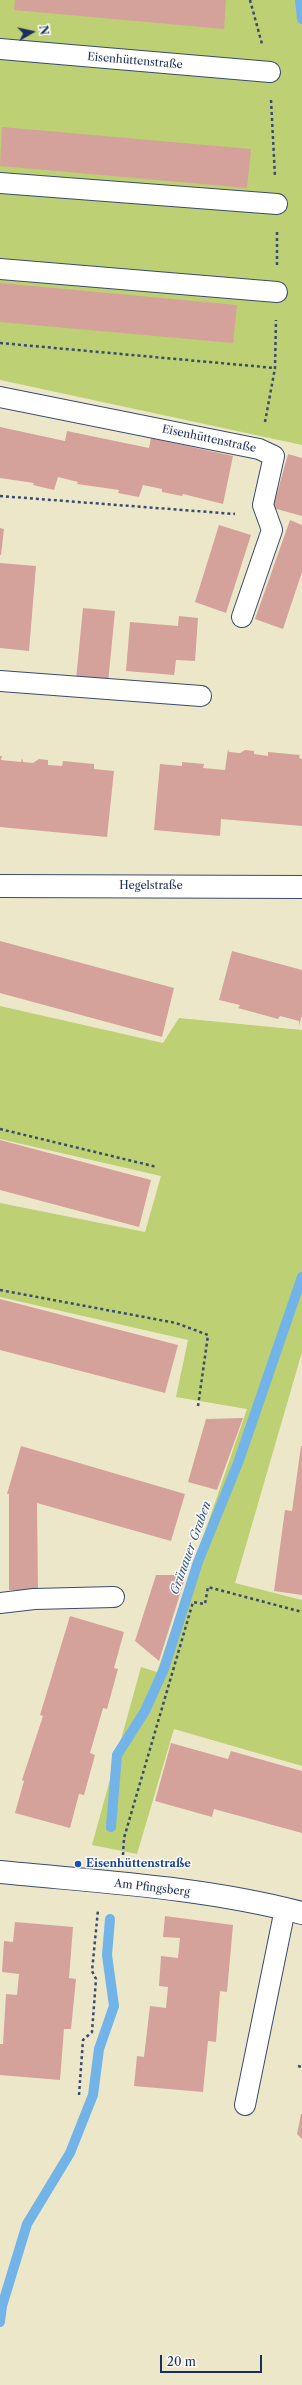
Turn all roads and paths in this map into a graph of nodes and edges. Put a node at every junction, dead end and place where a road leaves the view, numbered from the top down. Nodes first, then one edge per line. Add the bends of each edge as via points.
1 (250, 0) edge
2 (0, 49) edge
3 (270, 72) junction
4 (0, 183) edge
5 (277, 204) junction
6 (0, 269) edge
7 (277, 292) junction
8 (0, 343) edge
9 (275, 368) junction
10 (0, 397) edge
11 (259, 449) junction
12 (0, 496) edge
13 (238, 508) dead end
14 (242, 617) dead end
15 (0, 681) edge
16 (202, 696) dead end
17 (0, 886) edge
18 (302, 887) edge
19 (0, 1129) edge
20 (157, 1167) dead end
21 (0, 1290) edge
22 (198, 1406) dead end
23 (114, 1597) dead end
24 (0, 1603) edge
25 (302, 1612) edge
26 (124, 1838) dead end
27 (0, 1872) edge
28 (100, 1882) junction
29 (293, 1911) edge
30 (298, 2066) dead end
31 (302, 2067) edge
32 (78, 2095) dead end
33 (245, 2105) dead end

1 - 3 path
2 - 3 lane, Eisenhüttenstraße
3 - 5 path
4 - 5 lane
5 - 7 path
6 - 7 lane
7 - 9 path
8 - 9 path
9 - 11 path
10 - 11 lane, Eisenhüttenstraße
11 - 14 lane, Eisenhüttenstraße via 274,456 263,505 272,530
12 - 13 path via 235,515
15 - 16 lane
17 - 18 street, Hegelstraße
19 - 20 path
21 - 22 path via 176,1323 208,1335
23 - 24 lane via 34,1599
25 - 26 path via 208,1587 205,1604 193,1602
27 - 28 street, Am Pfingsberg
28 - 29 street, Am Pfingsberg via 121,1882 254,1901
28 - 32 path via 92,1971 96,1979 92,2032 83,2040
29 - 33 lane
30 - 31 path

